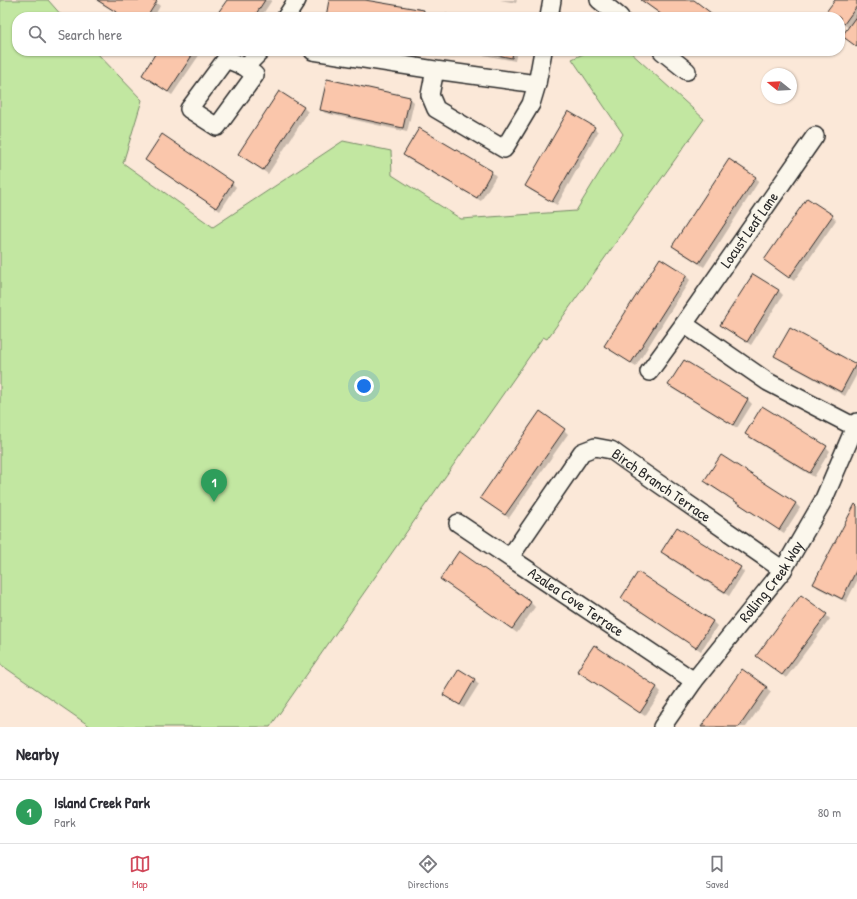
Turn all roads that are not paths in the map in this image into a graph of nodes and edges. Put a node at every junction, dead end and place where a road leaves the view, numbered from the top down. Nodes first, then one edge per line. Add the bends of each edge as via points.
1 (297, 0) edge
2 (552, 0) edge
3 (599, 0) edge
4 (289, 12) edge
5 (550, 12) edge
6 (614, 12) edge
7 (256, 56) edge
8 (345, 56) edge
9 (542, 56) edge
10 (668, 56) edge
11 (245, 67) dead end
12 (435, 70) junction
13 (687, 71) dead end
14 (537, 84) junction
15 (815, 136) dead end
16 (684, 324) junction
17 (649, 372) dead end
18 (856, 425) edge
19 (458, 523) dead end
20 (510, 557) junction
21 (783, 570) junction
22 (694, 681) junction
23 (662, 727) edge

1 - 4 street
2 - 5 street
3 - 6 street
7 - 11 street
8 - 12 street
9 - 14 street
10 - 13 street
12 - 14 street
12 - 14 street via 430,95 436,109 504,149 531,104
15 - 16 street, Locust Leaf Lane
16 - 17 street, Locust Leaf Lane
16 - 18 street via 768,382
18 - 21 street, Rolling Creek Way via 823,501
19 - 20 street, Azalea Cove Terrace
20 - 21 street, Birch Branch Terrace via 582,452 595,447 611,450
20 - 22 street, Azalea Cove Terrace
21 - 22 street, Rolling Creek Way
22 - 23 street, Rolling Creek Way

